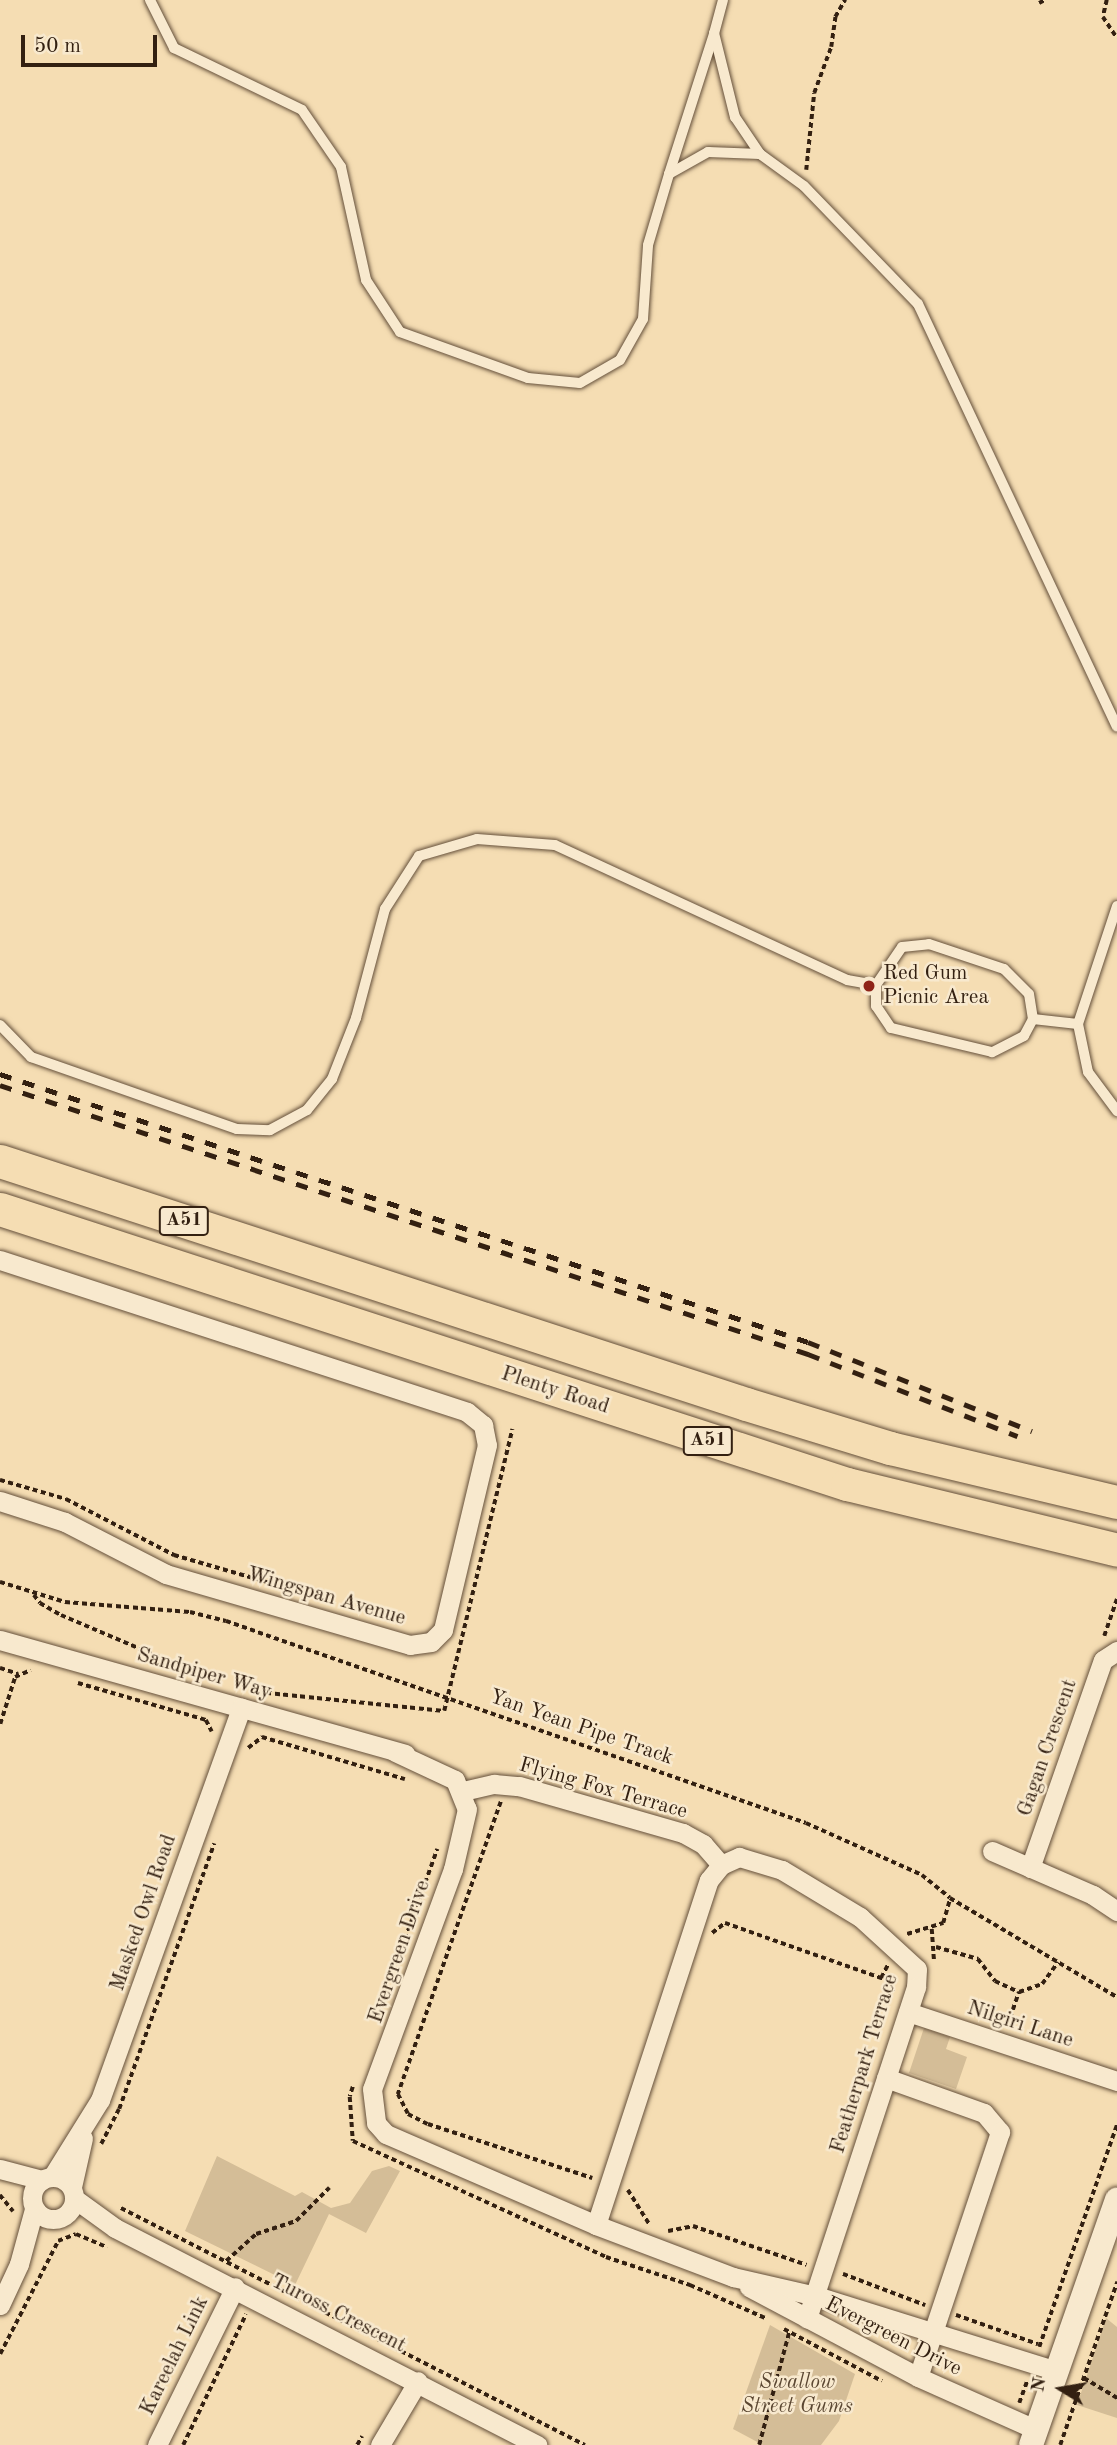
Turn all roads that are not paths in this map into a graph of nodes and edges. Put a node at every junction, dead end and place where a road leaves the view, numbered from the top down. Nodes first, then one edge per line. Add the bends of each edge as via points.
1 (150, 0) edge
2 (723, 0) edge
3 (714, 33) junction
4 (760, 154) junction
5 (669, 174) junction
6 (1117, 727) edge
7 (1117, 906) edge
8 (876, 985) junction
9 (1033, 1019) junction
10 (1078, 1024) junction
11 (0, 1025) edge
12 (1117, 1111) edge
13 (0, 1161) edge
14 (0, 1209) edge
15 (0, 1260) edge
16 (0, 1501) edge
17 (1117, 1502) edge
18 (1117, 1550) edge
19 (2, 1647) edge
20 (1113, 1653) edge
21 (246, 1699) junction
22 (470, 1789) junction
23 (992, 1851) dead end
24 (721, 1865) junction
25 (1030, 1868) junction
26 (1117, 1911) edge
27 (899, 2008) junction
28 (886, 2078) junction
29 (1117, 2081) edge
30 (85, 2130) junction
31 (0, 2169) edge
32 (0, 2176) edge
33 (47, 2178) junction
34 (1117, 2200) edge
35 (33, 2204) junction
36 (67, 2205) junction
37 (596, 2225) junction
38 (19, 2264) junction
39 (733, 2277) junction
40 (226, 2283) junction
41 (816, 2296) junction
42 (0, 2305) edge
43 (807, 2319) junction
44 (934, 2330) junction
45 (1057, 2371) junction
46 (918, 2377) junction
47 (418, 2381) junction
48 (1034, 2437) edge
49 (157, 2445) edge
50 (380, 2445) edge
51 (537, 2445) edge

1 - 5 lane via 174,48 302,110 341,167 366,280 400,332 528,378 580,383 620,360 643,319 648,245
2 - 3 lane
3 - 4 lane via 735,117
3 - 5 lane
4 - 5 lane via 708,152
4 - 6 lane via 804,186 918,304
7 - 10 lane
8 - 9 lane via 876,1006 891,1028 992,1052 1024,1036
8 - 9 lane via 902,947 929,944 1004,969 1029,994
8 - 11 lane via 847,980 555,845 477,839 419,856 385,909 356,1018 332,1079 307,1110 271,1130 237,1129 31,1057
9 - 10 lane
10 - 12 lane via 1088,1072
13 - 17 highway, A51 via 890,1448
14 - 18 highway, Plenty Road / A51 via 847,1484
15 - 16 street, Wingspan Avenue via 467,1412 484,1425 487,1445 443,1630 431,1642 410,1645 166,1574 65,1522
19 - 21 street, Sandpiper Way
20 - 25 street, Gagan Crescent via 1103,1660
21 - 22 street, Sandpiper Way via 395,1752 446,1762
21 - 30 street, Masked Owl Road via 143,1986
22 - 24 street, Flying Fox Terrace via 503,1785 683,1833 703,1844
22 - 37 street, Evergreen Drive via 471,1833 453,1869 389,2051 381,2120 450,2160
23 - 25 street
24 - 27 street, Featherpark Terrace via 739,1857 782,1870 830,1897 897,1948 917,1969
24 - 37 street via 709,1880
25 - 26 street via 1093,1895
27 - 28 street, Featherpark Terrace
27 - 29 street, Nilgiri Lane
28 - 41 street, Featherpark Terrace
28 - 44 street via 979,2111 993,2119 1000,2132
30 - 33 street
30 - 36 street
31 - 33 street
32 - 35 street
33 - 35 street
33 - 36 street
34 - 45 street
35 - 36 street via 44,2218
35 - 38 street
36 - 38 street
36 - 40 street, Tuross Crescent
37 - 39 street, Evergreen Drive
38 - 42 street
39 - 41 street, Evergreen Drive
39 - 43 street, Evergreen Drive
40 - 47 street, Tuross Crescent
40 - 49 street, Kareelah Link
41 - 43 street, Featherpark Terrace
41 - 44 street, Evergreen Drive
43 - 46 street, Evergreen Drive
44 - 45 street, Evergreen Drive
44 - 46 street
45 - 48 street
46 - 48 street, Evergreen Drive via 1013,2420
47 - 50 street
47 - 51 street, Tuross Crescent

